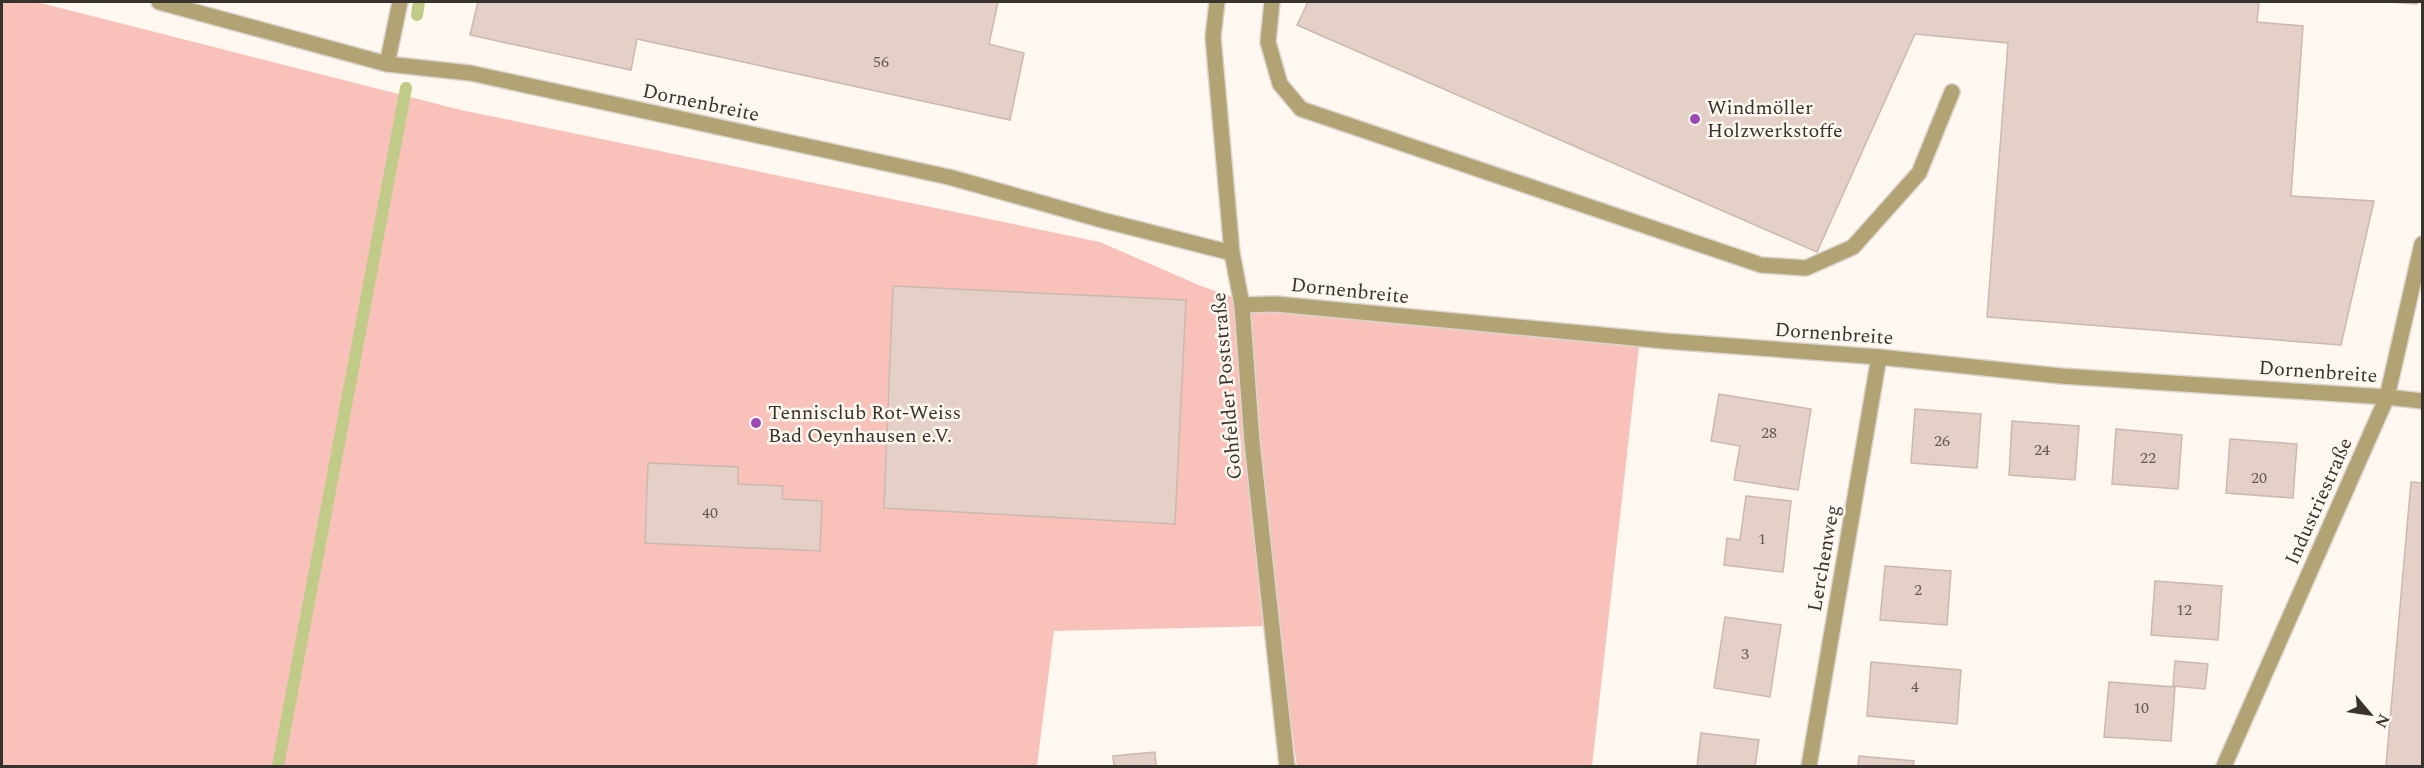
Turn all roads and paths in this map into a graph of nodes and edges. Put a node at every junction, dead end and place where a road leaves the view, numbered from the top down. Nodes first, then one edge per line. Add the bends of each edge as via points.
1 (159, 2) edge
2 (400, 2) edge
3 (1217, 2) edge
4 (1272, 2) edge
5 (387, 63) junction
6 (1952, 92) dead end
7 (2422, 244) edge
8 (1232, 253) junction
9 (1242, 305) junction
10 (1879, 357) junction
11 (2387, 397) junction
12 (2422, 401) edge
13 (1287, 766) edge
14 (1809, 766) edge
15 (2224, 766) edge

1 - 5 street, Dornenbreite
2 - 5 street
3 - 8 street, Gohfelder Poststraße via 1213,37
4 - 6 street via 1268,42 1280,84 1301,109 1761,265 1806,268 1853,247 1919,173
5 - 8 street, Dornenbreite via 470,73 949,177
7 - 11 street, Industriestraße
8 - 9 street, Gohfelder Poststraße
9 - 10 street, Dornenbreite via 1276,304
9 - 13 street, Gohfelder Poststraße via 1252,442
10 - 11 street, Dornenbreite via 2061,375
10 - 14 street, Lerchenweg
11 - 12 street, Dornenbreite
11 - 15 street, Industriestraße

